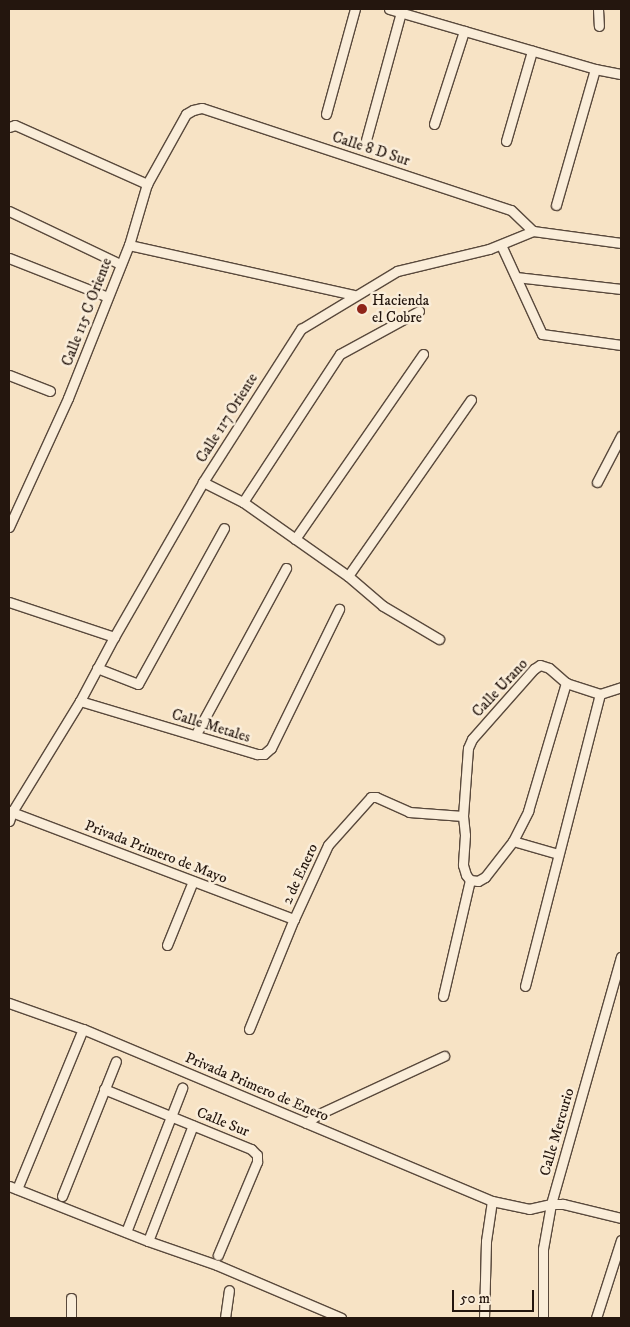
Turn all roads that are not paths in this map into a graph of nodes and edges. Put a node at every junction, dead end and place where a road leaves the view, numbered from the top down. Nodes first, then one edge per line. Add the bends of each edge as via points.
1 (355, 9) edge
2 (389, 9) edge
3 (598, 9) edge
4 (401, 12) junction
5 (599, 26) dead end
6 (464, 31) junction
7 (532, 50) junction
8 (595, 69) junction
9 (621, 74) edge
10 (193, 110) joint
11 (326, 114) dead end
12 (434, 124) dead end
13 (9, 127) edge
14 (366, 140) dead end
15 (506, 141) dead end
16 (147, 184) junction
17 (556, 204) dead end
18 (9, 211) edge
19 (532, 231) junction
20 (621, 243) edge
21 (129, 245) junction
22 (501, 245) junction
23 (9, 258) edge
24 (120, 264) junction
25 (516, 277) junction
26 (621, 288) edge
27 (354, 295) junction
28 (108, 297) junction
29 (419, 311) dead end
30 (621, 345) edge
31 (423, 354) dead end
32 (9, 375) edge
33 (50, 391) dead end
34 (471, 400) dead end
35 (621, 436) edge
36 (203, 482) junction
37 (597, 482) dead end
38 (243, 502) junction
39 (9, 527) edge
40 (224, 528) dead end
41 (295, 539) junction
42 (286, 568) dead end
43 (348, 576) junction
44 (9, 602) edge
45 (340, 609) dead end
46 (114, 637) junction
47 (439, 639) dead end
48 (97, 668) junction
49 (566, 683) junction
50 (621, 686) edge
51 (600, 694) junction
52 (80, 701) junction
53 (196, 734) junction
54 (10, 815) edge
55 (463, 816) junction
56 (512, 841) junction
57 (558, 854) junction
58 (470, 880) junction
59 (193, 881) junction
60 (294, 919) junction
61 (167, 945) dead end
62 (621, 957) edge
63 (525, 986) dead end
64 (443, 996) dead end
65 (9, 1003) edge
66 (83, 1029) junction
67 (249, 1029) dead end
68 (444, 1056) dead end
69 (116, 1061) dead end
70 (182, 1088) dead end
71 (104, 1089) junction
72 (171, 1116) junction
73 (306, 1123) junction
74 (193, 1125) junction
75 (13, 1187) edge
76 (62, 1196) dead end
77 (492, 1201) junction
78 (551, 1204) junction
79 (621, 1218) edge
80 (126, 1232) junction
81 (621, 1240) edge
82 (148, 1241) junction
83 (218, 1255) dead end
84 (229, 1290) dead end
85 (71, 1298) dead end
86 (71, 1318) edge
87 (225, 1318) edge
88 (341, 1318) edge
89 (484, 1318) edge
90 (543, 1318) edge
91 (596, 1318) edge

1 - 11 street
2 - 4 street
3 - 5 street
4 - 6 street
4 - 14 street
6 - 7 street
6 - 12 street
7 - 8 street
7 - 15 street
8 - 9 street
8 - 17 street
10 - 16 street, Calle 115 C Oriente via 186,114
10 - 19 street, Calle 8 D Sur via 202,108 511,210
13 - 16 street via 15,125
16 - 21 street, Calle 115 C Oriente
18 - 24 street
19 - 20 street
19 - 22 street, Calle 117 Oriente
21 - 24 street, Calle 115 C Oriente
21 - 27 street
22 - 25 street
22 - 27 street, Calle 117 Oriente via 397,271
23 - 28 street
24 - 28 street, Calle 115 C Oriente
25 - 26 street
25 - 30 street via 542,334
27 - 36 street, Calle 117 Oriente via 296,334
28 - 39 street, Calle 115 C Oriente via 68,398
29 - 38 street via 347,349 334,361
31 - 41 street
32 - 33 street
34 - 43 street
35 - 37 street
36 - 38 street
36 - 46 street, Calle 117 Oriente
38 - 41 street
40 - 48 street via 138,684
41 - 43 street
42 - 53 street
43 - 47 street via 383,606
44 - 46 street
45 - 53 street, Calle Metales via 271,748 264,754 257,754
46 - 48 street, Calle 117 Oriente
48 - 52 street, Calle 117 Oriente
49 - 51 street, Calle Urano
49 - 55 street, Calle Urano via 549,668 540,665 472,739 466,761
49 - 56 street via 528,811
50 - 51 street
51 - 57 street
52 - 53 street, Calle Metales
52 - 54 street, Calle 117 Oriente
54 - 59 street, Privada Primero de Mayo
55 - 58 street via 463,865
55 - 60 street, 2 de Enero via 409,812 371,797 328,845
56 - 57 street
56 - 58 street via 486,877
57 - 63 street
58 - 64 street
59 - 60 street, Privada Primero de Mayo
59 - 61 street
60 - 67 street
62 - 78 street, Calle Mercurio
65 - 66 street, Privada Primero de Enero
66 - 73 street, Privada Primero de Enero
66 - 75 street
68 - 73 street
69 - 71 street
70 - 72 street
71 - 72 street, Calle Sur
71 - 76 street
72 - 74 street, Calle Sur
72 - 80 street
73 - 77 street, Privada Primero de Enero
74 - 82 street
74 - 83 street, Calle Sur via 252,1148 257,1155 257,1162
75 - 80 street
77 - 78 street, Privada Primero de Enero via 529,1209
77 - 89 street via 486,1241
78 - 79 street, Privada Primero de Enero
78 - 90 street, Calle Mercurio via 542,1258
80 - 82 street
81 - 91 street
82 - 88 street via 217,1265
84 - 87 street
85 - 86 street

